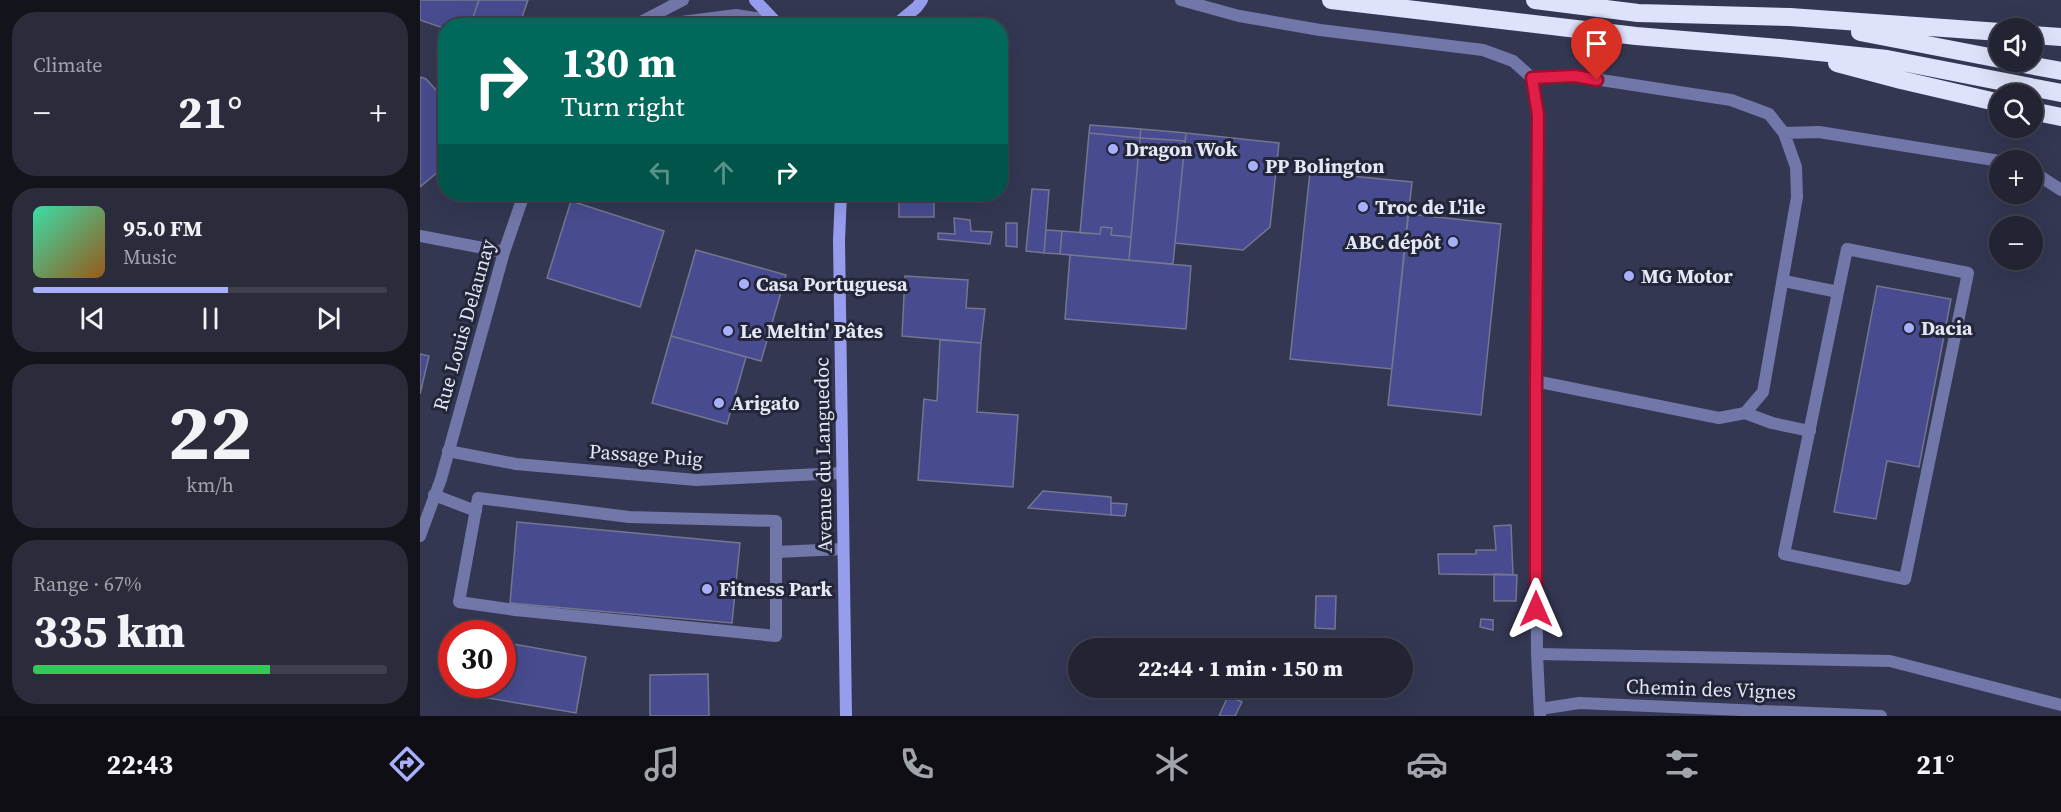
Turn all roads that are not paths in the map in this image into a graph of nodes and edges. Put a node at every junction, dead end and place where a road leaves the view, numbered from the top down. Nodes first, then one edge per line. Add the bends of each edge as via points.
1 (683, 0) edge
2 (755, 0) edge
3 (922, 0) edge
4 (1181, 0) edge
5 (1331, 0) edge
6 (1535, 0) edge
7 (1790, 17) junction
8 (648, 18) edge
9 (713, 18) edge
10 (752, 18) edge
11 (774, 18) edge
12 (904, 18) edge
13 (1989, 31) edge
14 (2043, 36) edge
15 (2061, 37) edge
16 (1780, 48) junction
17 (1989, 57) edge
18 (2043, 68) edge
19 (2061, 71) edge
20 (1532, 78) junction
21 (2061, 93) edge
22 (1989, 100) edge
23 (2043, 113) edge
24 (2061, 117) edge
25 (1784, 134) junction
26 (1989, 159) edge
27 (2043, 178) edge
28 (2061, 190) edge
29 (522, 201) edge
30 (841, 201) edge
31 (420, 236) edge
32 (504, 252) junction
33 (1784, 280) junction
34 (1838, 292) junction
35 (1536, 381) junction
36 (1746, 413) junction
37 (1810, 431) junction
38 (448, 451) junction
39 (842, 473) junction
40 (434, 495) junction
41 (476, 511) junction
42 (420, 536) edge
43 (843, 549) junction
44 (776, 552) junction
45 (1537, 654) junction
46 (2061, 705) edge
47 (1540, 712) edge
48 (846, 716) edge
49 (1881, 716) edge

1 - 8 street
2 - 11 main road
3 - 12 main road
4 - 20 street via 1239,16 1320,30 1483,50 1513,61
5 - 16 highway via 1636,36
6 - 7 highway via 1638,13
7 - 13 highway
7 - 17 highway
9 - 10 street via 736,15
14 - 15 highway
16 - 21 highway via 1887,59
16 - 22 highway
18 - 19 highway
20 - 25 street via 1575,76 1731,100 1769,114
20 - 35 street via 1538,115
23 - 24 highway
25 - 26 street via 1819,132
25 - 33 street via 1796,167 1797,197
27 - 28 street
29 - 32 street, Rue Louis Delaunay
30 - 39 main road, Avenue du Languedoc
31 - 32 street
32 - 38 street, Rue Louis Delaunay
33 - 34 street
33 - 36 street via 1763,392
34 - 37 street
34 - 37 street via 1847,249 1968,273 1905,579 1784,554
35 - 36 street via 1719,418
35 - 45 street
36 - 37 street
38 - 39 street, Passage Puig via 516,464 696,480
38 - 40 street, Rue Louis Delaunay
39 - 43 main road, Avenue du Languedoc
40 - 41 street
40 - 42 street, Rue Louis Delaunay
41 - 44 street via 478,498 629,517 776,521
41 - 44 street via 459,602 515,610 776,636
43 - 44 street
43 - 48 main road, Avenue du Languedoc
45 - 46 street via 1890,661
45 - 47 street
47 - 49 street, Chemin des Vignes via 1579,703

